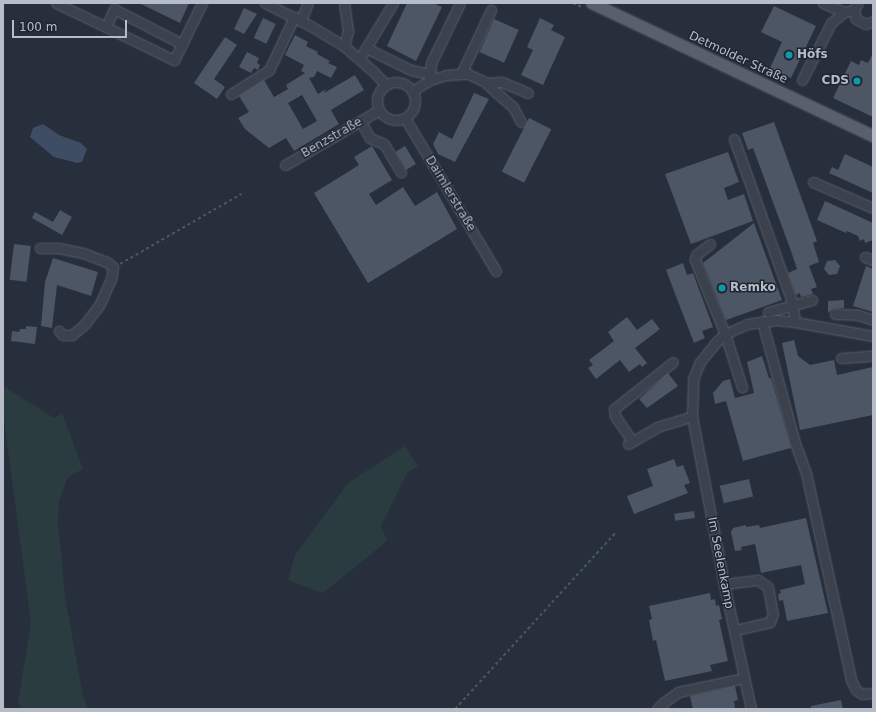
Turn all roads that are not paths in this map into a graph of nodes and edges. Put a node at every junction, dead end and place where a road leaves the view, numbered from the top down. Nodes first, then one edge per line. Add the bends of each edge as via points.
1 (56, 3) edge
2 (202, 3) edge
3 (265, 3) edge
4 (308, 3) edge
5 (344, 3) edge
6 (393, 3) edge
7 (460, 3) edge
8 (592, 3) edge
9 (823, 3) edge
10 (854, 5) edge
11 (491, 10) dead end
12 (844, 12) junction
13 (298, 18) junction
14 (873, 21) edge
15 (106, 27) junction
16 (182, 44) junction
17 (344, 46) junction
18 (366, 48) junction
19 (359, 59) junction
20 (461, 74) junction
21 (430, 77) junction
22 (802, 80) dead end
23 (486, 83) junction
24 (386, 85) junction
25 (412, 92) junction
26 (528, 93) dead end
27 (231, 94) dead end
28 (379, 110) junction
29 (405, 118) junction
30 (361, 122) junction
31 (521, 122) dead end
32 (873, 136) edge
33 (734, 139) dead end
34 (285, 165) dead end
35 (401, 172) dead end
36 (813, 182) dead end
37 (873, 208) edge
38 (710, 244) dead end
39 (40, 248) dead end
40 (496, 271) dead end
41 (812, 300) dead end
42 (793, 305) junction
43 (768, 312) dead end
44 (835, 314) dead end
45 (848, 315) junction
46 (873, 320) edge
47 (762, 321) junction
48 (795, 322) junction
49 (59, 331) dead end
50 (847, 331) junction
51 (725, 334) junction
52 (873, 336) edge
53 (873, 356) edge
54 (840, 358) dead end
55 (673, 362) dead end
56 (742, 387) dead end
57 (692, 416) junction
58 (724, 584) junction
59 (734, 630) junction
60 (744, 678) junction
61 (873, 692) edge
62 (657, 709) edge
63 (751, 709) edge

1 - 15 street
2 - 16 street
3 - 13 street
4 - 13 street
5 - 17 street via 348,31
6 - 18 street
7 - 21 street via 431,63
8 - 32 main road, Detmolder Straße
9 - 12 street
10 - 12 street
10 - 14 street via 854,16 859,22 866,24
11 - 20 street
12 - 22 street via 831,23
13 - 17 street
13 - 27 street via 269,70
15 - 16 street via 174,60
15 - 16 street via 114,9
17 - 19 street
18 - 19 street
18 - 21 street
19 - 24 street
20 - 21 street
20 - 23 street via 468,74
21 - 25 street
23 - 26 street via 500,82
23 - 31 street via 513,107
24 - 25 street via 397,83 408,87
24 - 28 street via 379,93
25 - 29 street via 414,103 410,114
28 - 29 street via 387,118
28 - 30 street, Benzstraße
29 - 40 street, Daimlerstraße
30 - 34 street, Benzstraße
30 - 35 street via 370,138 384,144
33 - 42 street
36 - 37 street
38 - 51 street via 696,255 695,260
39 - 49 street via 59,248 83,253 113,267 111,279 100,304 85,324 72,335 63,335
41 - 42 street
42 - 43 street
42 - 48 street
44 - 45 street
45 - 46 street
45 - 50 street
47 - 48 street, Im Seelenkamp
47 - 51 street, Im Seelenkamp
47 - 61 street via 795,443 806,474 851,680 856,690 862,694
48 - 50 street, Im Seelenkamp
50 - 52 street, Im Seelenkamp
51 - 56 street
51 - 57 street, Im Seelenkamp via 700,362 693,379
53 - 54 street
55 - 57 street via 614,409 615,416 630,442 657,428
57 - 58 street, Im Seelenkamp
58 - 59 street, Im Seelenkamp
58 - 59 street via 758,580 768,587 773,614 770,622
59 - 60 street, Im Seelenkamp
60 - 62 street via 678,692
60 - 63 street, Im Seelenkamp

